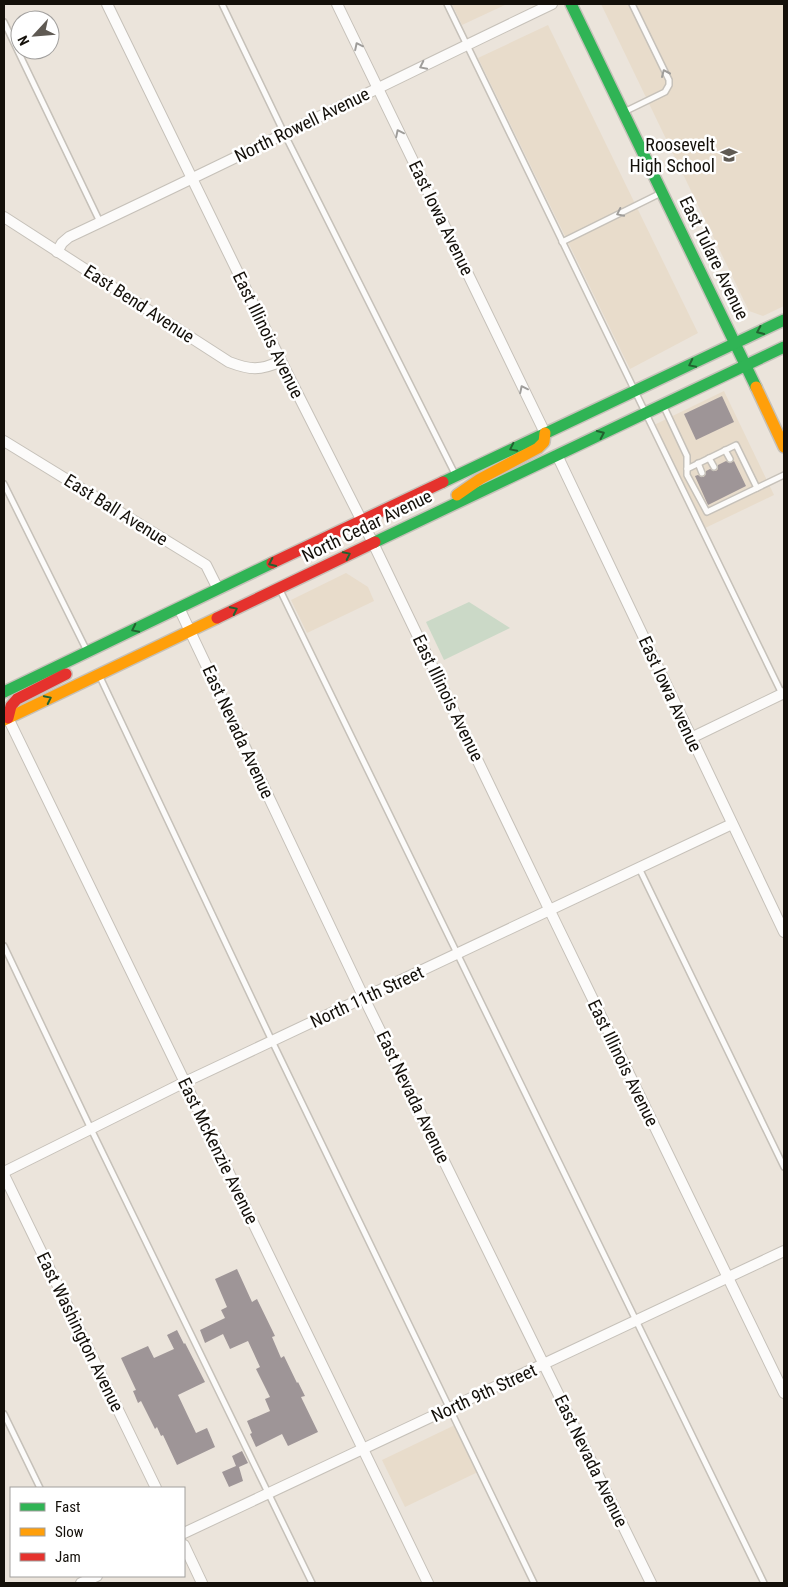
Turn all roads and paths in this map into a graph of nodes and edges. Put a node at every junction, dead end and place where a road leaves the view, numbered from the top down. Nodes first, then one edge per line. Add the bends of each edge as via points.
1 (107, 4) edge
2 (222, 4) edge
3 (337, 4) edge
4 (447, 4) edge
5 (552, 4) edge
6 (572, 4) edge
7 (632, 4) edge
8 (4, 22) edge
9 (467, 44) junction
10 (378, 88) junction
11 (624, 112) junction
12 (284, 133) junction
13 (192, 180) junction
14 (663, 192) junction
15 (4, 217) edge
16 (100, 222) junction
17 (562, 242) junction
18 (57, 252) junction
19 (784, 320) edge
20 (736, 343) junction
21 (784, 347) edge
22 (281, 361) junction
23 (746, 365) junction
24 (635, 391) junction
25 (663, 405) junction
26 (646, 413) junction
27 (545, 433) junction
28 (4, 441) edge
29 (784, 447) edge
30 (725, 450) junction
31 (557, 455) junction
32 (709, 458) junction
33 (730, 459) dead end
34 (698, 463) junction
35 (687, 468) junction
36 (714, 468) dead end
37 (702, 473) dead end
38 (784, 475) edge
39 (456, 476) junction
40 (4, 484) edge
41 (744, 488) dead end
42 (757, 488) junction
43 (746, 493) junction
44 (425, 518) junction
45 (362, 521) junction
46 (373, 543) junction
47 (218, 588) junction
48 (279, 588) junction
49 (179, 608) junction
50 (190, 631) junction
51 (88, 652) junction
52 (98, 674) junction
53 (4, 692) edge
54 (784, 695) edge
55 (6, 719) edge
56 (691, 738) junction
57 (732, 824) junction
58 (638, 868) junction
59 (550, 911) junction
60 (784, 932) edge
61 (4, 946) edge
62 (458, 954) junction
63 (364, 998) junction
64 (272, 1041) junction
65 (185, 1082) junction
66 (91, 1129) junction
67 (784, 1167) edge
68 (4, 1174) edge
69 (784, 1251) edge
70 (727, 1278) junction
71 (636, 1320) junction
72 (543, 1365) junction
73 (784, 1393) edge
74 (450, 1409) junction
75 (4, 1414) edge
76 (363, 1449) junction
77 (40, 1487) edge
78 (156, 1487) edge
79 (268, 1494) junction
80 (185, 1533) edge
81 (185, 1547) edge
82 (202, 1583) edge
83 (312, 1583) edge
84 (428, 1583) edge
85 (534, 1583) edge
86 (651, 1583) edge
87 (764, 1583) edge

1 - 13 street, East Illinois Avenue
2 - 12 lane
10 -> 3 street, East Iowa Avenue
4 - 9 lane
5 - 9 street, North Rowell Avenue
6 - 11 main road, East Tulare Avenue
11 -> 7 lane via 665,92 669,85
8 - 16 lane
9 -> 10 street, North Rowell Avenue
9 - 17 lane
10 - 12 street, North Rowell Avenue
27 -> 10 street, East Iowa Avenue
11 - 14 main road, East Tulare Avenue
12 - 13 street, North Rowell Avenue
12 - 39 lane
13 - 16 street, North Rowell Avenue
13 - 22 street, East Illinois Avenue
14 -> 17 lane
14 - 20 main road, East Tulare Avenue
15 - 18 street, East Bend Avenue
16 - 18 street, North Rowell Avenue via 69,237
17 - 24 lane
18 - 22 street, East Bend Avenue via 229,362 259,369
19 -> 20 main road, North Cedar Avenue
20 - 23 main road, East Tulare Avenue
20 -> 24 main road, North Cedar Avenue
21 - 23 main road, North Cedar Avenue
22 - 45 street, East Illinois Avenue
23 - 25 main road, North Cedar Avenue
23 - 29 main road, East Tulare Avenue
24 - 26 lane
24 - 27 main road, North Cedar Avenue
25 - 26 main road, North Cedar Avenue
25 - 35 lane via 688,456
31 -> 26 main road, North Cedar Avenue
26 - 54 lane
27 -> 39 main road, North Cedar Avenue
27 - 44 main road via 544,442 538,448 480,479
28 - 47 street, East Ball Avenue via 206,565
30 - 32 lane
30 - 33 lane
30 - 42 lane via 736,445
31 - 44 main road, North Cedar Avenue
31 - 56 street, East Iowa Avenue
32 - 34 lane
32 - 36 lane
34 - 35 lane
34 - 37 lane
35 - 43 lane via 687,475 706,512 717,504
38 - 42 lane
39 - 45 main road, North Cedar Avenue
40 - 51 lane
41 - 43 lane
42 - 43 lane
44 - 46 main road, North Cedar Avenue
45 - 46 street, East Illinois Avenue
45 -> 47 main road, North Cedar Avenue
48 -> 46 main road, North Cedar Avenue
46 - 59 street, East Illinois Avenue
47 - 49 main road, North Cedar Avenue
50 -> 48 main road, North Cedar Avenue
48 - 62 lane
49 - 50 street, East Nevada Avenue
49 -> 51 main road, North Cedar Avenue
50 - 52 main road, North Cedar Avenue
50 - 63 street, East Nevada Avenue
51 - 53 main road, North Cedar Avenue
51 - 55 main road via 78,668 17,698
55 -> 52 main road, North Cedar Avenue
52 - 64 lane
54 - 56 street
55 - 65 street, East McKenzie Avenue
56 - 57 street, East Iowa Avenue
57 - 58 street, North 11th Street
57 - 60 street, East Iowa Avenue
58 - 59 street, North 11th Street
58 - 67 lane
59 - 62 street, North 11th Street
59 - 70 street, East Illinois Avenue
61 - 66 lane
62 - 63 street, North 11th Street
62 - 71 lane
63 - 64 street, North 11th Street
63 - 72 street, East Nevada Avenue
64 - 65 street, North 11th Street
64 - 74 lane
65 - 66 street, North 11th Street
65 - 76 street, East McKenzie Avenue
66 - 68 street, North 11th Street
66 - 79 lane
68 - 78 street, East Washington Avenue
69 - 70 street, North 9th Street
70 - 71 street, North 9th Street
70 - 73 street, East Illinois Avenue
71 - 72 street, North 9th Street
71 - 87 lane
72 - 74 street, North 9th Street
72 - 86 street, East Nevada Avenue
74 - 76 street, North 9th Street
74 - 85 lane
75 - 77 lane
76 - 79 street, North 9th Street
76 - 84 street, East McKenzie Avenue
79 - 80 street, North 9th Street
79 - 83 lane
81 - 82 street

